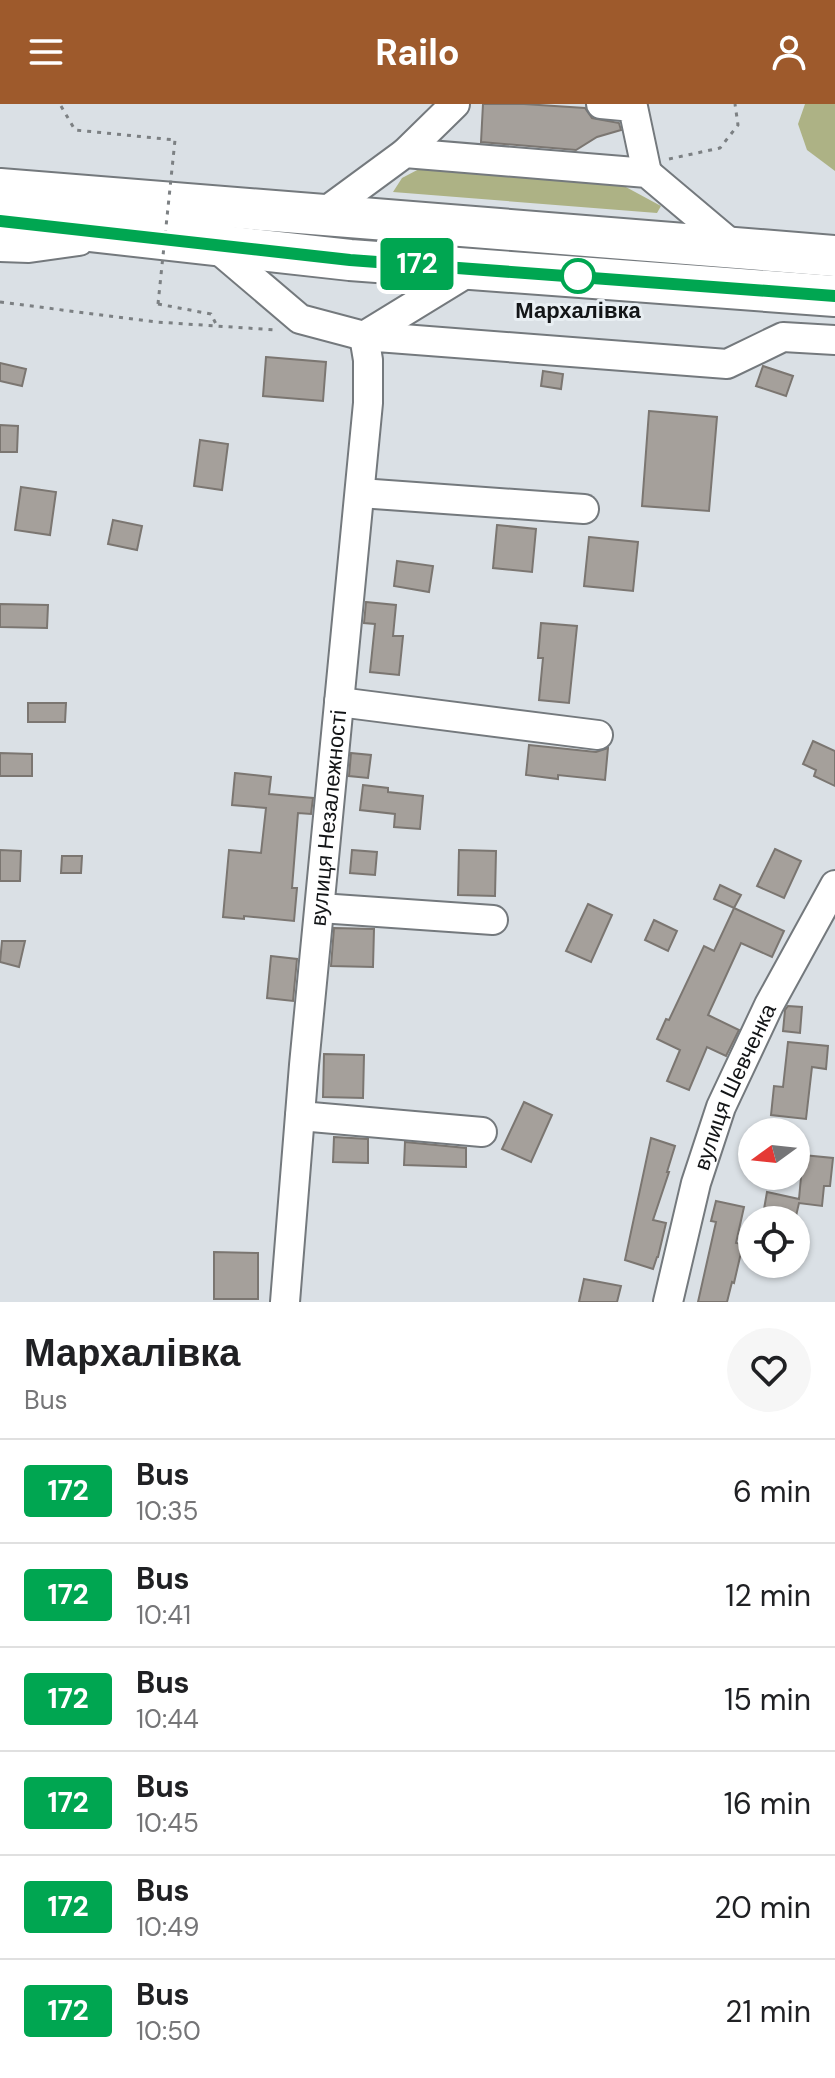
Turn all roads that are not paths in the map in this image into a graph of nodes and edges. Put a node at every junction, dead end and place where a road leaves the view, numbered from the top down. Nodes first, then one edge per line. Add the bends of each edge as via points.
1 (455, 104) edge
2 (601, 104) edge
3 (405, 153) junction
4 (646, 168) junction
5 (0, 189) edge
6 (322, 214) junction
7 (0, 221) edge
8 (119, 234) junction
9 (213, 245) junction
10 (0, 247) edge
11 (736, 248) junction
12 (835, 256) edge
13 (475, 268) junction
14 (835, 296) edge
15 (364, 336) junction
16 (835, 340) edge
17 (360, 493) junction
18 (584, 509) dead end
19 (339, 702) junction
20 (598, 735) dead end
21 (835, 885) edge
22 (320, 908) junction
23 (493, 920) dead end
24 (300, 1116) junction
25 (482, 1132) dead end
26 (285, 1302) edge
27 (668, 1302) edge

1 - 3 street
2 - 4 street via 633,107
3 - 4 street
3 - 6 street
4 - 11 street
5 - 6 highway
6 - 11 highway
7 - 8 highway
8 - 9 highway
8 - 10 street via 29,248
9 - 13 highway
9 - 15 street via 300,319
11 - 12 highway
13 - 14 highway
13 - 15 street
15 - 16 street via 727,364 783,337
15 - 17 street, вулиця Незалежності via 368,403
17 - 18 street
17 - 19 street, вулиця Незалежності
19 - 20 street
19 - 22 street, вулиця Незалежності
21 - 27 street, вулиця Шевченка via 721,1107 696,1183
22 - 23 street
22 - 24 street, вулиця Незалежності
24 - 25 street
24 - 26 street, вулиця Незалежності

